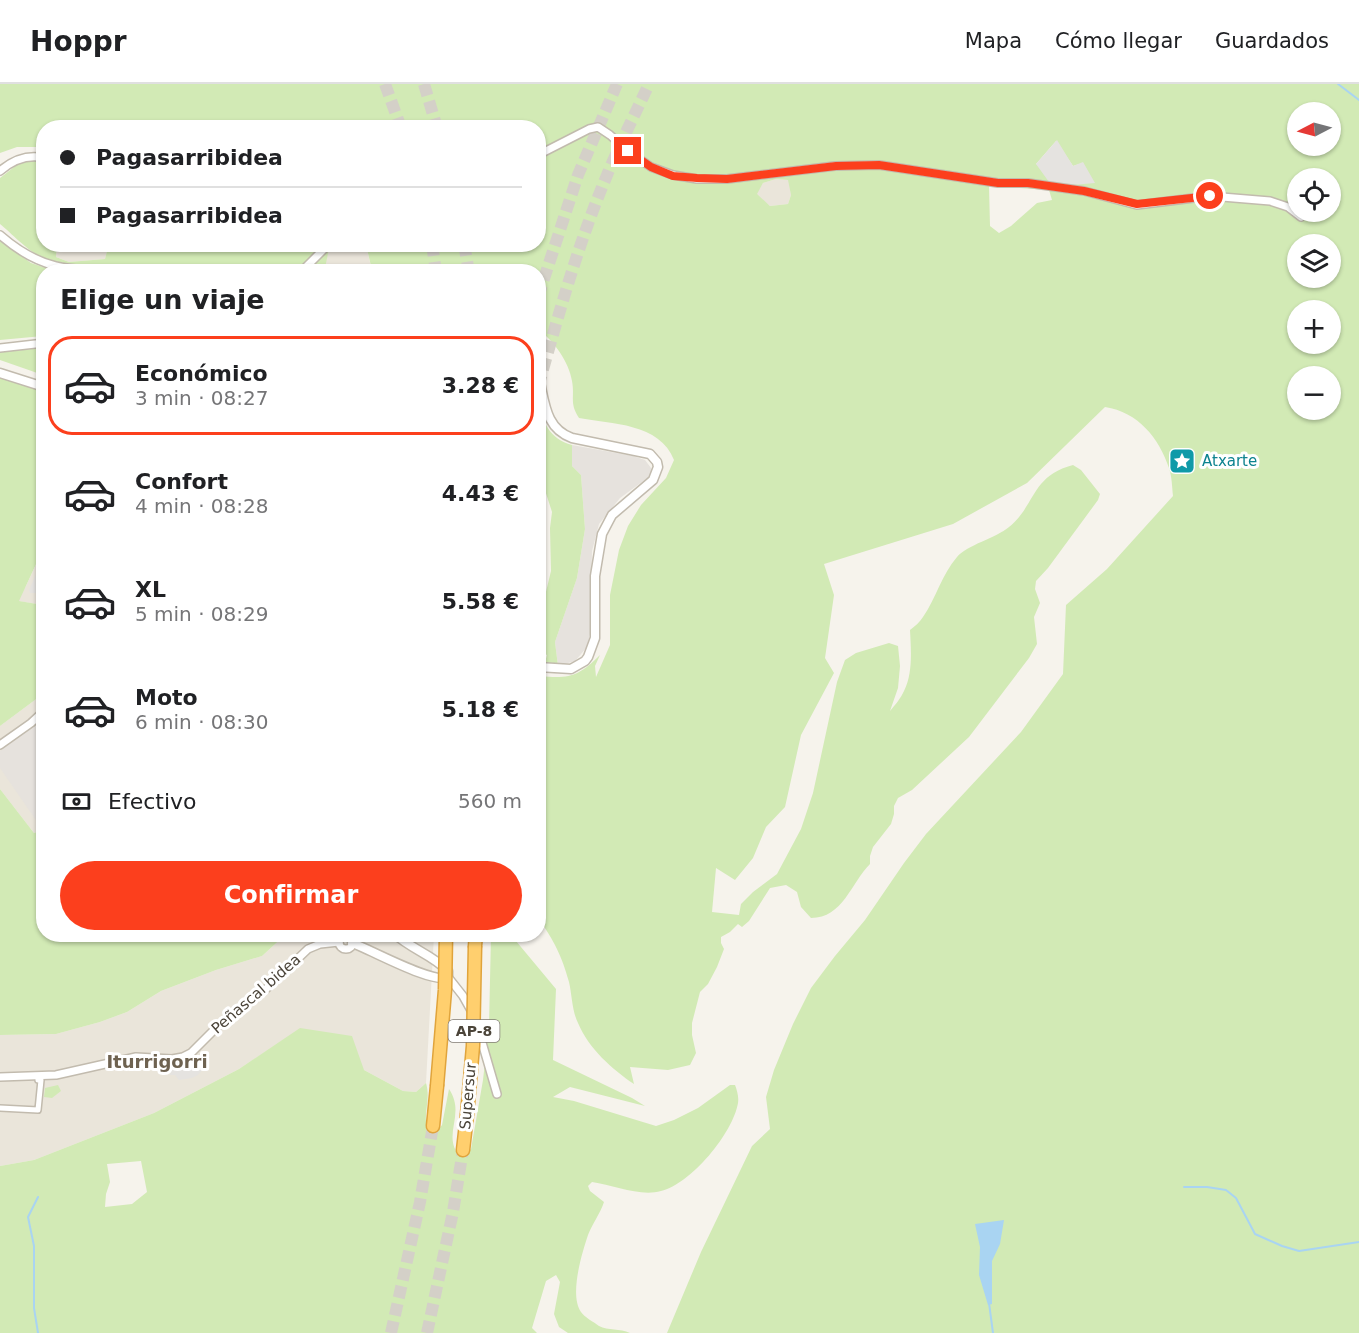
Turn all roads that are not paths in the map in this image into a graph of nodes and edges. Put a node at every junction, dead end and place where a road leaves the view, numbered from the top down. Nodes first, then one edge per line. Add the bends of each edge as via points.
1 (546, 151) edge
2 (36, 158) edge
3 (0, 171) edge
4 (1287, 207) edge
5 (0, 235) edge
6 (321, 252) edge
7 (45, 264) edge
8 (309, 264) edge
9 (36, 344) edge
10 (0, 348) edge
11 (0, 373) edge
12 (36, 384) edge
13 (546, 410) edge
14 (546, 669) edge
15 (36, 718) edge
16 (0, 745) edge
17 (404, 942) edge
18 (446, 942) edge
19 (476, 942) edge
20 (352, 943) joint
21 (448, 977) junction
22 (38, 1076) junction
23 (0, 1077) edge
24 (497, 1094) dead end
25 (0, 1108) edge
26 (434, 1126) tunnel mouth
27 (463, 1150) tunnel mouth

1 - 4 street via 598,127 640,160 673,176 727,179 879,165 1084,191 1137,204 1210,196 1270,201
2 - 3 street via 12,161
5 - 7 street
6 - 8 street
9 - 10 street
11 - 12 street
13 - 14 street via 561,433 650,454 658,467 654,480 612,515 606,525 597,557 593,647 585,661 571,669
15 - 16 street
17 - 21 street via 441,964
18 - 26 highway, Supersur / AP-8, bridge
19 - 27 highway, Supersur / AP-8, bridge via 473,1046
20 - 21 street via 434,978
20 - 22 street, Peñascal bidea via 346,949 339,942 308,949 188,1055 172,1059 136,1057
21 - 24 street via 475,1018
22 - 23 street, Peñascal bidea
22 - 25 street via 39,1110

